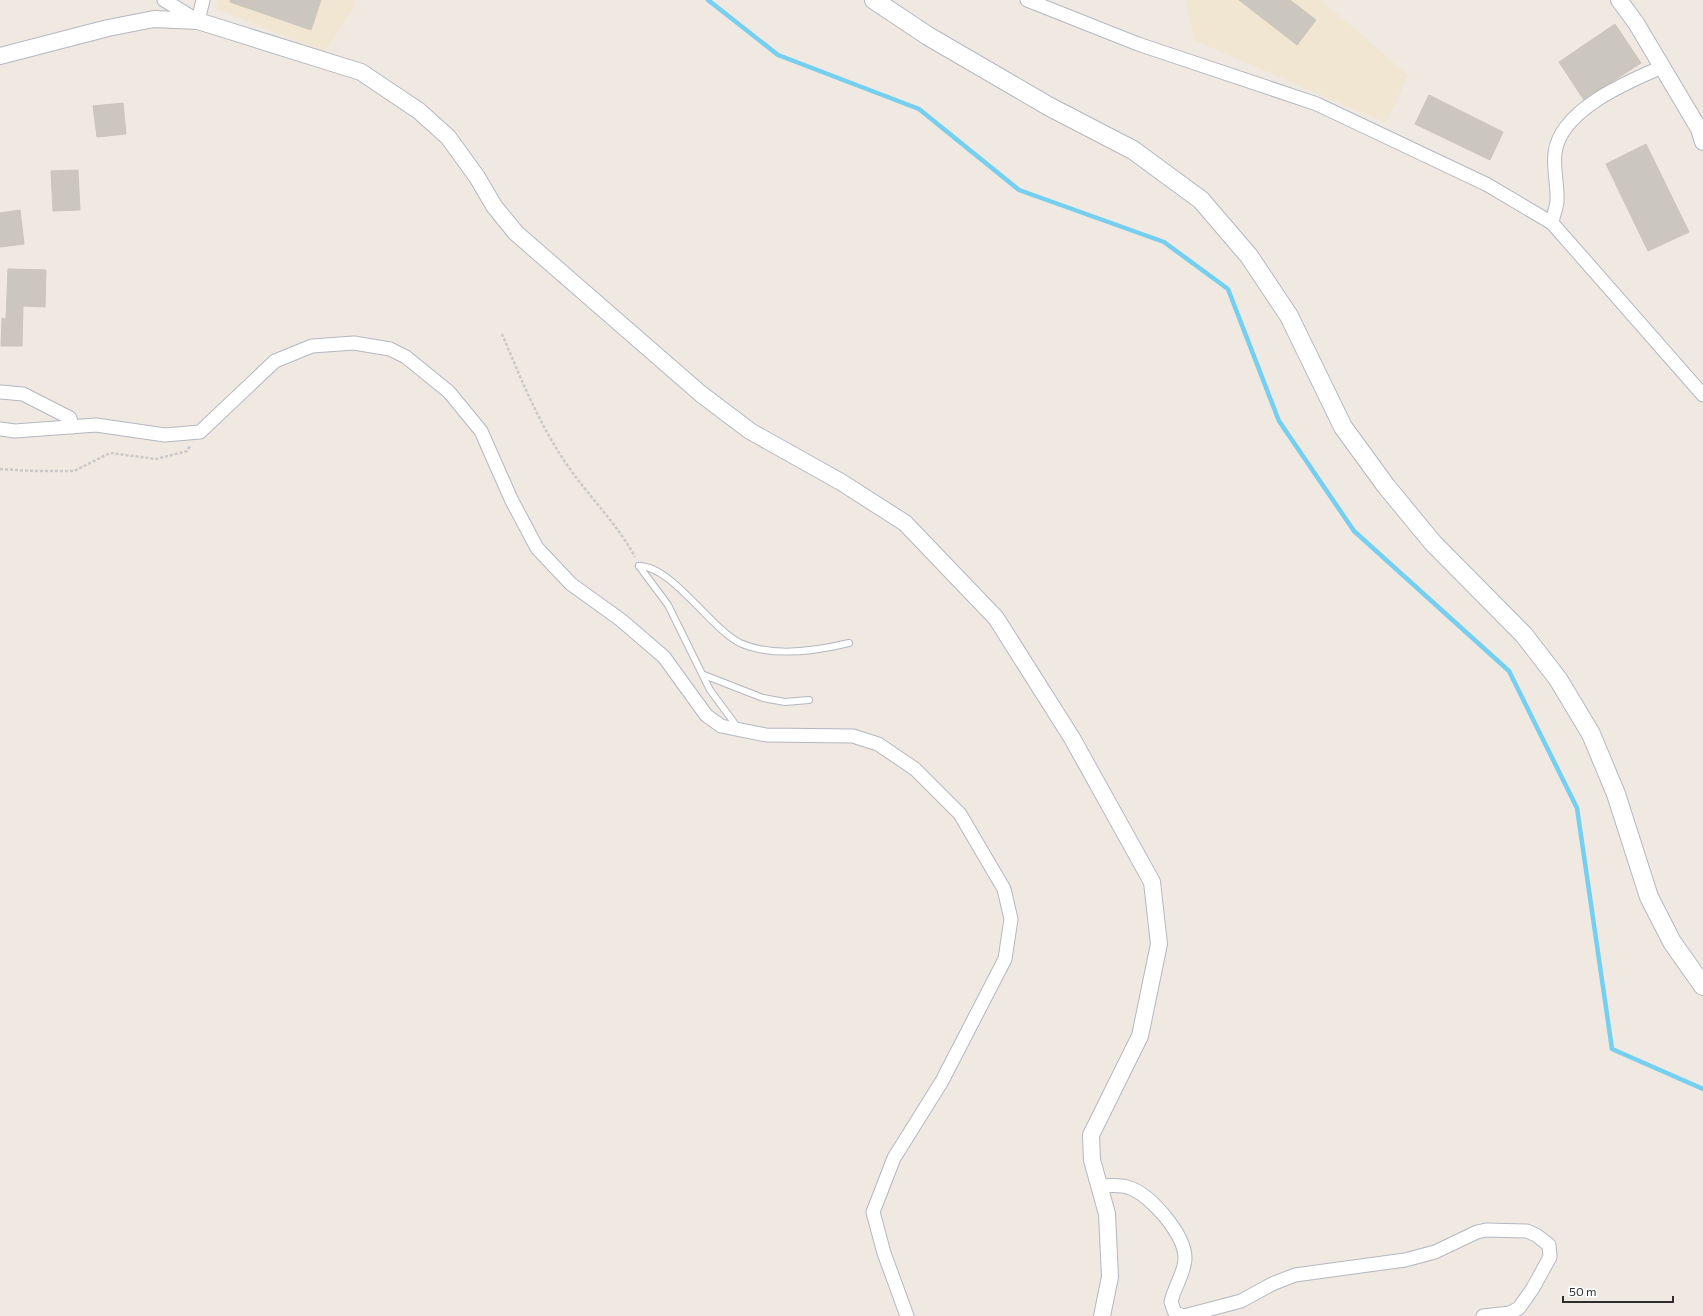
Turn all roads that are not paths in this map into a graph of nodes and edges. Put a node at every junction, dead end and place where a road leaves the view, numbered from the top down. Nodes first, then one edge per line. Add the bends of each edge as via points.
1 (164, 0) edge
2 (203, 0) edge
3 (874, 0) edge
4 (1027, 0) edge
5 (1619, 0) edge
6 (198, 21) junction
7 (0, 56) edge
8 (1662, 67) junction
9 (1703, 142) edge
10 (1552, 223) junction
11 (0, 392) edge
12 (1703, 395) edge
13 (72, 427) junction
14 (0, 429) edge
15 (849, 643) dead end
16 (704, 675) junction
17 (809, 700) dead end
18 (739, 730) junction
19 (1703, 986) edge
20 (1099, 1186) junction
21 (907, 1316) edge
22 (1102, 1316) edge
23 (1483, 1316) edge

1 - 6 street
2 - 6 street
3 - 19 main road via 928,36 1043,103 1133,150 1201,200 1249,256 1289,316 1343,427 1386,486 1433,543 1524,635 1558,679 1591,734 1650,897 1672,942
4 - 10 street via 1138,44 1317,104 1486,184
5 - 8 street
6 - 7 street via 154,19
6 - 20 street via 361,72 419,111 448,137 494,206 516,233 701,394 750,431 841,482 905,523 996,618 1072,738 1152,882 1159,944 1140,1036 1091,1135 1092,1160
8 - 9 street
8 - 10 street via 1623,84 1586,107 1563,130 1555,152 1556,202
10 - 12 street
11 - 13 street via 23,394 70,418
13 - 14 street via 15,431
13 - 18 street via 96,425 165,434 200,432 275,361 312,346 354,343 390,349 406,357 449,392 481,432 511,499 538,548 571,584 621,620 664,656 706,715 721,726
15 - 16 lane via 798,651 748,646 731,637 668,580 652,569 639,566 668,606
16 - 17 lane via 763,698 785,702
16 - 18 lane via 710,690
18 - 21 street via 766,735 853,736 878,744 915,768 960,814 1004,889 1011,919 1005,959 942,1081 894,1158 873,1212 884,1253
20 - 22 street via 1106,1214 1110,1277
20 - 23 street via 1125,1186 1141,1194 1178,1233 1185,1258 1171,1302 1175,1313 1184,1316 1241,1301 1295,1275 1405,1260 1435,1252 1486,1230 1527,1231 1549,1245 1550,1256 1519,1308 1510,1313

